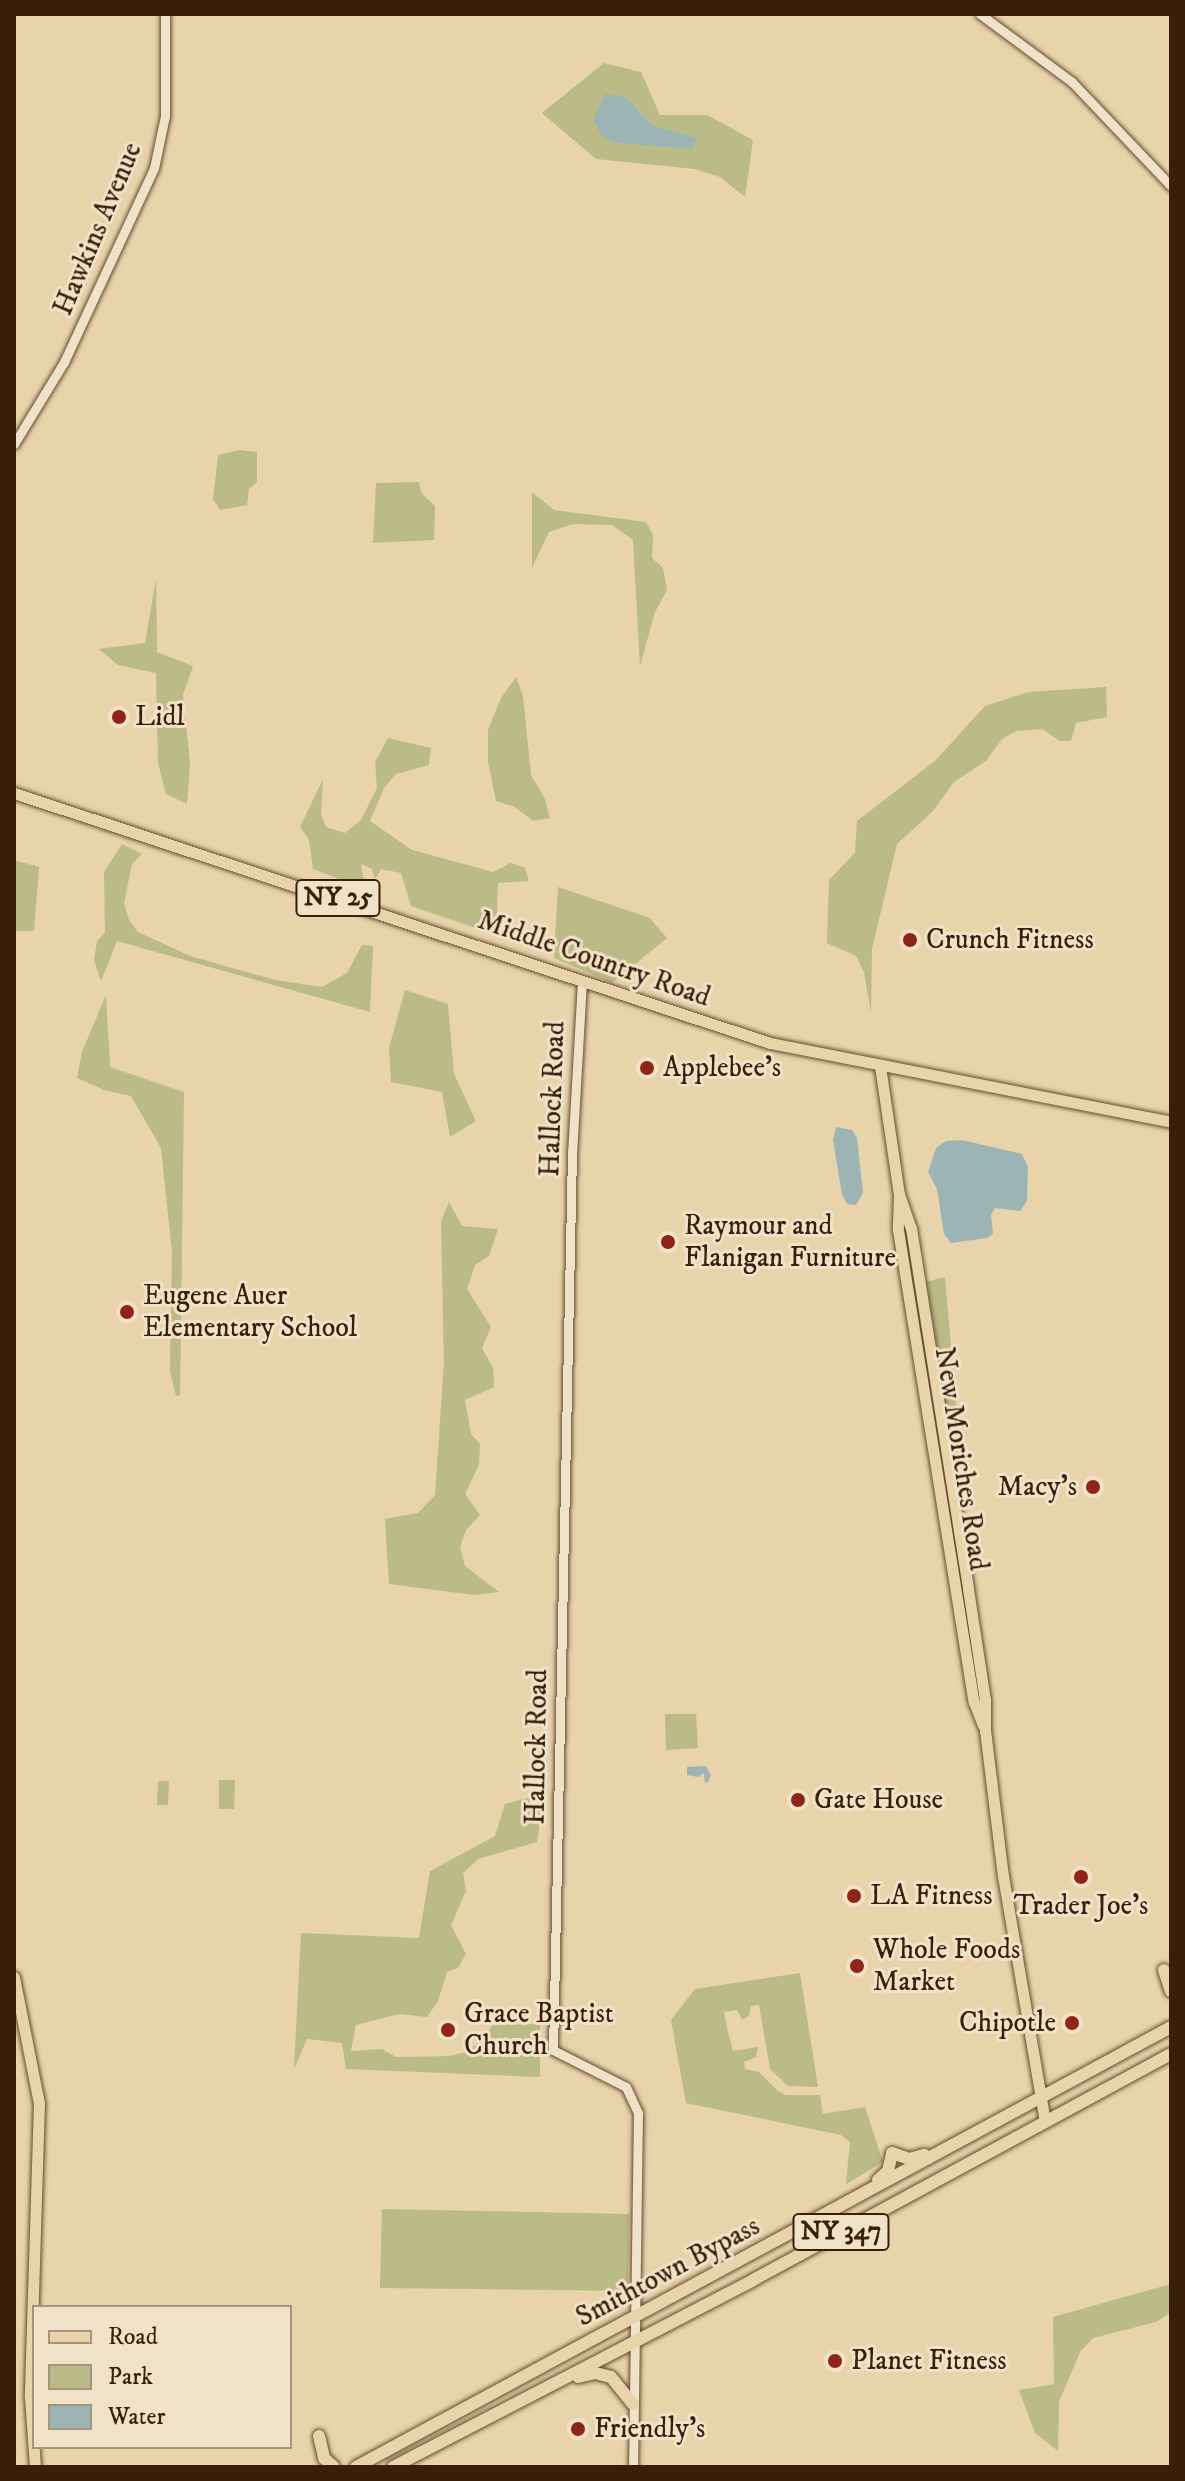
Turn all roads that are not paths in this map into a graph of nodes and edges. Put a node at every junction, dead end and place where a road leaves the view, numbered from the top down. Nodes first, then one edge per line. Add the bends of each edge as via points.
1 (165, 14) edge
2 (980, 14) edge
3 (992, 19) edge
4 (1171, 186) edge
5 (14, 444) edge
6 (14, 793) edge
7 (582, 981) junction
8 (880, 1066) junction
9 (1171, 1122) edge
10 (14, 1977) edge
11 (1171, 1979) edge
12 (1171, 1991) edge
13 (1167, 2027) edge
14 (1171, 2054) edge
15 (1039, 2098) junction
16 (1045, 2121) junction
17 (946, 2149) junction
18 (858, 2197) junction
19 (33, 2305) edge
20 (636, 2316) junction
21 (32, 2332) edge
22 (635, 2342) junction
23 (559, 2382) junction
24 (633, 2404) junction
25 (32, 2425) edge
26 (316, 2467) edge
27 (334, 2467) edge
28 (347, 2467) edge
29 (357, 2467) edge
30 (393, 2467) edge
31 (633, 2467) edge

1 - 5 street, Hawkins Avenue via 165,116 154,168 64,362
2 - 3 street
3 - 4 street via 1072,82
6 - 7 main road, Middle Country Road / NY 25
7 - 8 main road, Middle Country Road / NY 25 via 770,1043
7 - 20 street, Hallock Road via 572,1136 553,2050 626,2087 638,2113
8 - 9 main road, Middle Country Road / NY 25
8 - 15 main road, New Moriches Road via 899,1194 911,1228 985,1700 1003,1876
10 - 19 main road via 39,2103
11 - 12 highway via 1164,1970
13 - 15 highway, Smithtown Bypass / NY 347
14 - 16 highway, Smithtown Bypass / NY 347
15 - 16 main road, New Moriches Road
15 - 17 highway, Smithtown Bypass / NY 347
16 - 22 highway, Smithtown Bypass / NY 347
17 - 18 highway, Smithtown Bypass / NY 347
17 - 18 highway via 911,2159 892,2153 888,2171
18 - 20 highway, Smithtown Bypass / NY 347
20 - 22 street, Hallock Road
20 - 29 highway, Smithtown Bypass / NY 347
21 - 25 main road
22 - 23 highway, Smithtown Bypass / NY 347
22 - 24 street, Hallock Road
23 - 24 highway via 604,2374 618,2382
23 - 30 highway, Smithtown Bypass / NY 347
24 - 31 street, Hallock Road
26 - 27 highway via 319,2436 324,2458
28 - 29 highway

